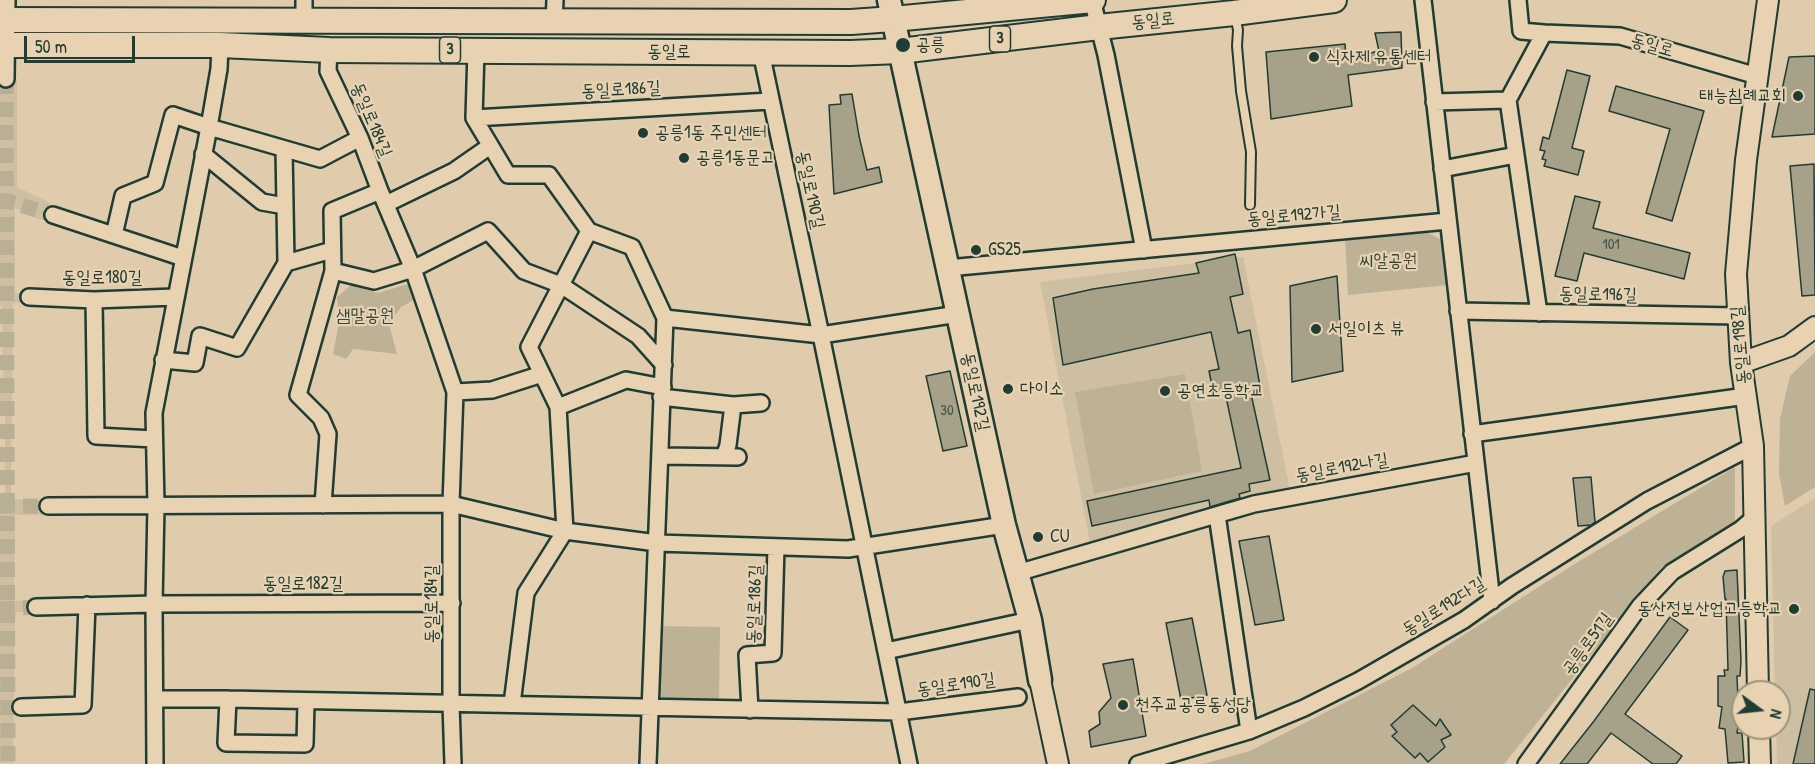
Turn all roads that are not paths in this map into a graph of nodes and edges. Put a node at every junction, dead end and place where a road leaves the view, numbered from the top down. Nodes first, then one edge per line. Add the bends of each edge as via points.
1 (1093, 0) edge
2 (1334, 0) edge
3 (1423, 0) edge
4 (1518, 0) edge
5 (1768, 0) edge
6 (304, 10) edge
7 (891, 10) edge
8 (555, 11) edge
9 (5, 13) edge
10 (1234, 13) junction
11 (1099, 27) junction
12 (1544, 33) junction
13 (4, 45) edge
14 (220, 45) junction
15 (329, 50) junction
16 (476, 50) junction
17 (900, 51) junction
18 (761, 52) junction
19 (1757, 76) junction
20 (6, 79) dead end
21 (1508, 100) junction
22 (770, 101) junction
23 (1434, 102) junction
24 (474, 118) junction
25 (209, 127) junction
26 (360, 138) junction
27 (490, 146) junction
28 (284, 149) junction
29 (204, 154) junction
30 (1516, 155) junction
31 (1442, 169) junction
32 (383, 197) junction
33 (1250, 205) dead end
34 (285, 206) junction
35 (53, 215) tunnel mouth
36 (1448, 221) junction
37 (589, 231) junction
38 (114, 235) junction
39 (332, 250) junction
40 (1143, 250) junction
41 (183, 258) junction
42 (286, 263) junction
43 (948, 268) junction
44 (413, 269) junction
45 (333, 272) junction
46 (561, 285) junction
47 (29, 297) dead end
48 (176, 297) junction
49 (94, 300) junction
50 (1458, 311) junction
51 (958, 314) junction
52 (1539, 314) junction
53 (1738, 316) junction
54 (666, 318) junction
55 (1815, 327) edge
56 (821, 335) junction
57 (163, 360) junction
58 (1741, 363) junction
59 (664, 365) junction
60 (542, 374) junction
61 (662, 392) junction
62 (455, 393) junction
63 (1746, 396) junction
64 (761, 403) dead end
65 (733, 405) junction
66 (558, 407) junction
67 (1472, 434) junction
68 (154, 439) junction
69 (1753, 446) junction
70 (660, 456) junction
71 (1476, 463) junction
72 (451, 504) junction
73 (323, 505) junction
74 (48, 506) tunnel mouth
75 (156, 506) junction
76 (1216, 515) junction
77 (1754, 518) junction
78 (1004, 525) junction
79 (565, 531) junction
80 (657, 543) junction
81 (864, 546) junction
82 (776, 547) junction
83 (1017, 573) junction
84 (1492, 601) junction
85 (452, 603) junction
86 (154, 604) junction
87 (87, 605) junction
88 (36, 607) tunnel mouth
89 (1030, 620) junction
90 (886, 651) junction
91 (1040, 680) joint
92 (1758, 680) edge
93 (1018, 697) dead end
94 (155, 699) junction
95 (228, 699) junction
96 (306, 702) junction
97 (451, 704) junction
98 (512, 704) junction
99 (21, 706) dead end
100 (650, 708) junction
101 (750, 710) junction
102 (898, 712) junction
103 (1248, 731) junction
104 (1759, 740) edge
105 (155, 764) edge
106 (453, 764) edge
107 (648, 764) edge
108 (909, 764) edge
109 (1058, 764) edge
110 (1138, 764) edge
111 (1526, 764) edge
112 (1760, 764) edge

1 - 7 main road, 동일로 / 3
1 - 11 street
2 - 10 main road, 동일로 / 3
3 - 23 street
4 - 12 street, 동일로 via 1521,31
5 - 19 street, 동일로198길
6 - 8 main road, 동일로 / 3
6 - 9 main road, 동일로 / 3
7 - 8 main road, 동일로 / 3 via 781,22
7 - 17 main road, 동일로192길
9 - 13 street
10 - 11 main road, 동일로 / 3
10 - 33 lane via 1251,152
11 - 17 main road, 동일로 / 3
11 - 40 street
12 - 19 street, 동일로 via 1620,36
12 - 21 street
13 - 14 main road, 동일로 / 3
13 - 20 street
14 - 15 main road, 동일로 / 3
14 - 25 street
15 - 16 main road, 동일로 / 3
15 - 26 street, 동일로184길 via 328,70
16 - 18 main road, 동일로 / 3
16 - 24 street
17 - 18 main road, 동일로 / 3
17 - 43 main road, 동일로192길
18 - 22 street, 동일로190길
19 - 53 street, 동일로198길 via 1736,274
21 - 23 street
21 - 30 street
22 - 24 street, 동일로186길
22 - 56 street, 동일로190길
23 - 31 street
24 - 27 street
25 - 28 street
25 - 29 street
25 - 38 street via 173,115 155,183 123,196
26 - 28 street via 320,159
26 - 32 street, 동일로184길
27 - 32 street via 454,171
27 - 37 street via 508,175 549,175
28 - 34 street
29 - 34 street via 262,202
29 - 41 street
30 - 31 street
30 - 52 street
31 - 36 street
32 - 39 street via 332,211
32 - 44 street, 동일로184길
34 - 42 street
35 - 38 street, 동일로180길
36 - 40 street, 동일로192가길
36 - 50 street
37 - 46 street
37 - 54 street via 632,247
38 - 41 street, 동일로180길
39 - 42 street
39 - 45 street
40 - 43 street, 동일로192가길
41 - 48 street
42 - 57 street via 237,348 201,336 195,363
43 - 51 main road, 동일로192길
44 - 45 street via 374,281
44 - 46 street via 488,231 524,271
44 - 62 street, 동일로184길
45 - 73 street via 298,395 321,418 328,434
46 - 59 street via 638,336
46 - 60 street via 529,347
47 - 49 street, 동일로180길
48 - 49 street, 동일로180길
48 - 57 street
49 - 68 street via 96,436
50 - 52 street, 동일로196길
50 - 67 street
51 - 56 street
51 - 78 main road, 동일로192길
52 - 53 street, 동일로196길
53 - 58 street, 동일로198길
54 - 56 street
54 - 59 street
55 - 58 street via 1790,346
56 - 81 street, 동일로190길
57 - 68 street
58 - 63 street, 동일로198길
59 - 61 street
60 - 62 street via 492,390
60 - 66 street
61 - 65 street
61 - 66 street via 626,380
61 - 70 street
62 - 72 street, 동일로184길
63 - 67 street
63 - 69 street, 동일로198길
64 - 65 street
65 - 70 street via 728,445 731,457
66 - 79 street
67 - 71 street
68 - 75 street
69 - 77 street, 동일로198길
69 - 84 street, 동일로192다길 via 1647,501
70 - 80 street
71 - 76 street, 동일로192나길 via 1254,504
71 - 84 street
72 - 73 street
72 - 79 street
72 - 85 street, 동일로184길
73 - 75 street
74 - 75 street
75 - 86 street
76 - 83 street, 동일로192나길
76 - 103 street
77 - 92 street, 동일로198길
77 - 111 street, 공릉로51길 via 1672,572 1640,606
78 - 81 street
78 - 83 main road, 동일로192길
79 - 80 street, 동일로186길
79 - 98 street via 526,593
80 - 82 street, 동일로186길
80 - 100 street
81 - 82 street, 동일로186길
81 - 90 street, 동일로190길
82 - 101 street, 동일로186길 via 773,653 747,655
83 - 89 main road, 동일로192길
84 - 103 street, 동일로192다길 via 1358,681
85 - 86 street, 동일로182길
85 - 97 street, 동일로184길
86 - 87 street
86 - 94 street
87 - 88 street
87 - 99 street via 83,705
89 - 90 street
89 - 91 main road, 동일로192길
90 - 102 street, 동일로190길
91 - 109 street, 동일로192길
93 - 102 street, 동일로190길
94 - 95 street
94 - 105 street
95 - 96 street
95 - 96 street via 226,743 305,744
96 - 97 street
97 - 98 street
97 - 106 street, 동일로184길
98 - 100 street
100 - 101 street
100 - 107 street
101 - 102 street
102 - 108 street, 동일로190길
103 - 110 street, 동일로192다길
104 - 112 street

